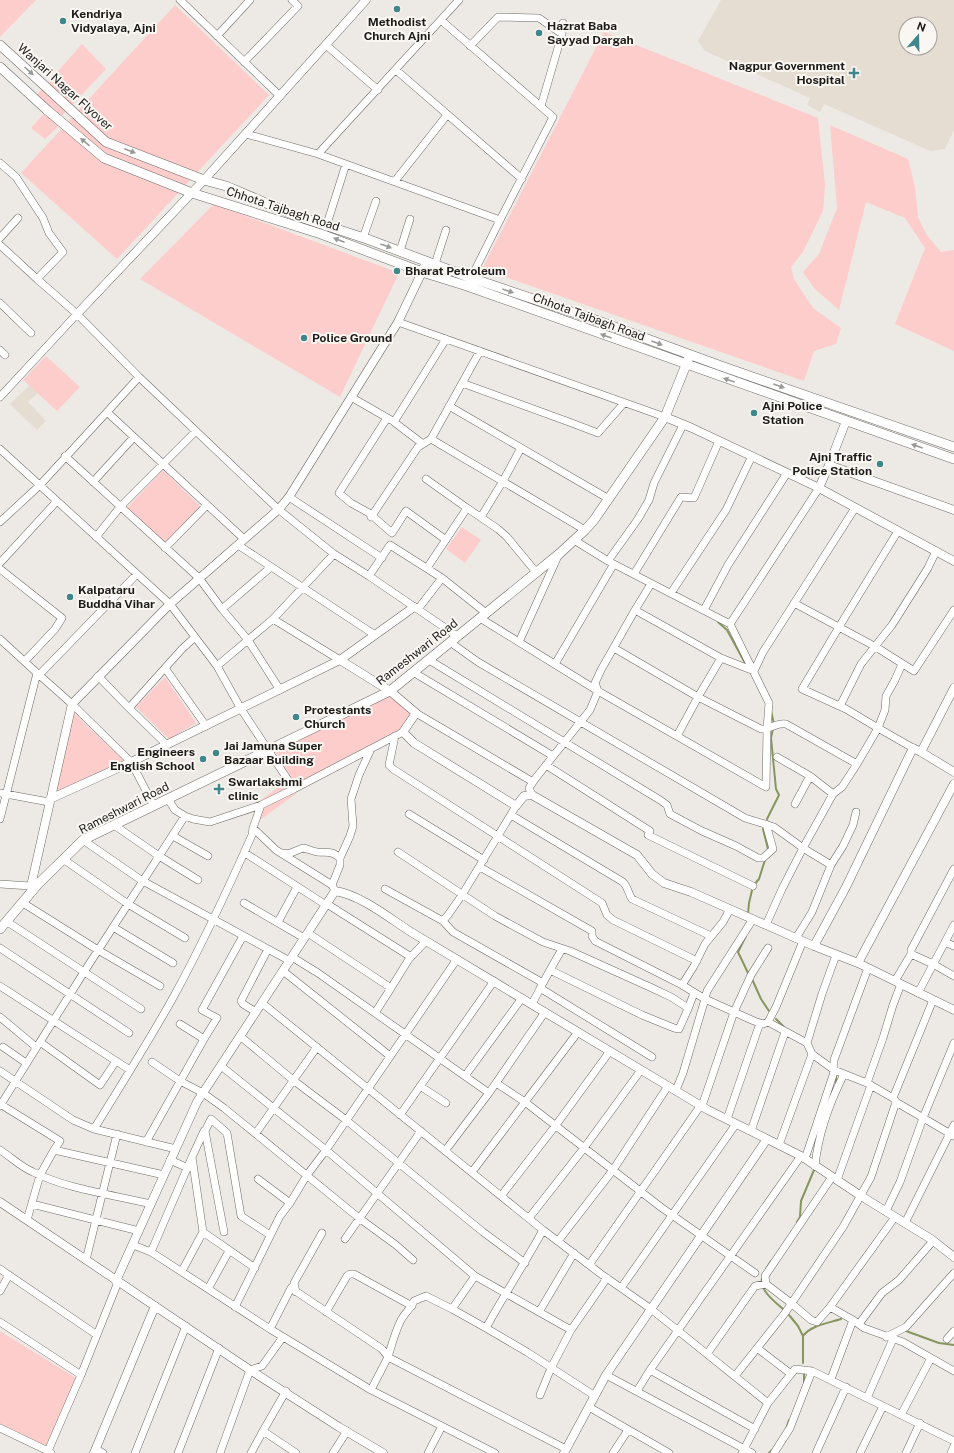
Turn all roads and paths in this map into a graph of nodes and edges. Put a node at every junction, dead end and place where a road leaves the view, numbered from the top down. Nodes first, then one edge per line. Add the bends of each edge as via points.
1 (250, 0) edge
2 (292, 0) edge
3 (304, 0) edge
4 (366, 0) edge
5 (459, 0) edge
6 (184, 1) edge
7 (298, 6) junction
8 (442, 20) junction
9 (563, 23) dead end
10 (562, 34) junction
11 (217, 36) junction
12 (0, 44) edge
13 (326, 45) junction
14 (470, 46) junction
15 (244, 62) junction
16 (0, 67) edge
17 (396, 70) junction
18 (378, 90) junction
19 (280, 96) junction
20 (541, 106) junction
21 (447, 115) junction
22 (246, 134) junction
23 (318, 154) junction
24 (0, 162) edge
25 (346, 164) junction
26 (522, 179) junction
27 (204, 180) junction
28 (395, 181) junction
29 (192, 193) junction
30 (376, 201) dead end
31 (18, 218) dead end
32 (410, 219) dead end
33 (500, 220) junction
34 (326, 227) junction
35 (446, 230) dead end
36 (0, 238) edge
37 (363, 238) junction
38 (0, 245) edge
39 (400, 251) junction
40 (426, 261) junction
41 (435, 264) junction
42 (422, 272) junction
43 (471, 278) junction
44 (36, 279) junction
45 (0, 302) edge
46 (77, 314) junction
47 (398, 322) junction
48 (31, 333) dead end
49 (446, 339) junction
50 (480, 351) junction
51 (689, 355) junction
52 (686, 365) junction
53 (139, 377) junction
54 (462, 383) junction
55 (0, 397) edge
56 (351, 397) junction
57 (624, 402) junction
58 (449, 406) junction
59 (107, 412) junction
60 (665, 417) junction
61 (387, 418) junction
62 (846, 421) junction
63 (394, 422) junction
64 (684, 425) junction
65 (196, 431) junction
66 (134, 437) junction
67 (431, 438) junction
68 (719, 441) junction
69 (423, 444) junction
70 (954, 447) edge
71 (521, 448) junction
72 (0, 449) edge
73 (65, 456) junction
74 (752, 456) junction
75 (954, 459) edge
76 (162, 464) junction
77 (829, 465) junction
78 (787, 473) junction
79 (426, 479) dead end
80 (93, 482) junction
81 (503, 482) junction
82 (40, 485) junction
83 (819, 488) junction
84 (289, 497) junction
85 (609, 499) junction
86 (57, 501) junction
87 (207, 505) junction
88 (120, 507) junction
89 (467, 508) junction
90 (855, 508) junction
91 (278, 510) junction
92 (954, 510) edge
93 (371, 516) junction
94 (481, 517) junction
95 (0, 522) edge
96 (585, 530) junction
97 (898, 531) junction
98 (96, 537) junction
99 (446, 540) junction
100 (574, 540) junction
101 (241, 542) junction
102 (165, 548) junction
103 (936, 551) junction
104 (334, 554) junction
105 (559, 554) junction
106 (382, 558) junction
107 (954, 561) edge
108 (0, 563) edge
109 (610, 564) junction
110 (272, 567) junction
111 (427, 568) junction
112 (0, 569) edge
113 (536, 572) junction
114 (137, 574) junction
115 (634, 574) junction
116 (369, 576) junction
117 (199, 578) junction
118 (442, 578) junction
119 (649, 587) dead end
120 (303, 588) junction
121 (671, 593) junction
122 (794, 603) junction
123 (170, 604) junction
124 (416, 608) junction
125 (222, 609) junction
126 (635, 610) junction
127 (704, 610) junction
128 (954, 610) edge
129 (483, 616) junction
130 (273, 619) junction
131 (730, 624) junction
132 (839, 627) junction
133 (375, 635) junction
134 (195, 637) junction
135 (0, 639) edge
136 (453, 639) junction
137 (248, 640) junction
138 (519, 642) junction
139 (876, 647) junction
140 (614, 648) junction
141 (721, 658) junction
142 (340, 660) junction
143 (429, 660) junction
144 (24, 661) junction
145 (555, 664) junction
146 (902, 664) junction
147 (217, 666) junction
148 (165, 668) junction
149 (754, 671) junction
150 (413, 672) junction
151 (38, 674) junction
152 (98, 676) junction
153 (954, 688) edge
154 (280, 690) junction
155 (390, 691) junction
156 (598, 692) junction
157 (698, 697) junction
158 (72, 704) junction
159 (840, 706) junction
160 (129, 708) junction
161 (241, 709) junction
162 (416, 713) junction
163 (581, 721) junction
164 (206, 726) junction
165 (878, 728) junction
166 (766, 730) junction
167 (403, 732) junction
168 (395, 736) junction
169 (677, 736) junction
170 (563, 743) junction
171 (167, 744) junction
172 (371, 748) junction
173 (913, 748) junction
174 (269, 750) junction
175 (921, 752) junction
176 (553, 756) junction
177 (777, 757) dead end
178 (131, 762) junction
179 (857, 764) junction
180 (546, 765) junction
181 (954, 772) edge
182 (810, 776) junction
183 (533, 782) junction
184 (954, 784) edge
185 (294, 789) junction
186 (3, 793) edge
187 (833, 794) junction
188 (532, 795) junction
189 (168, 799) junction
190 (50, 801) junction
191 (795, 804) dead end
192 (261, 805) junction
193 (154, 806) junction
194 (516, 806) junction
195 (856, 812) dead end
196 (409, 814) dead end
197 (511, 815) junction
198 (185, 816) junction
199 (0, 819) edge
200 (766, 824) junction
201 (114, 825) junction
202 (253, 828) junction
203 (173, 836) junction
204 (498, 837) junction
205 (82, 840) junction
206 (803, 848) junction
207 (398, 852) dead end
208 (245, 853) junction
209 (280, 853) junction
210 (159, 856) junction
211 (208, 856) dead end
212 (340, 858) junction
213 (63, 859) junction
214 (484, 860) junction
215 (830, 865) junction
216 (480, 867) junction
217 (954, 869) edge
218 (198, 880) dead end
219 (143, 881) junction
220 (0, 884) edge
221 (753, 886) dead end
222 (297, 887) junction
223 (334, 888) junction
224 (31, 889) junction
225 (385, 889) dead end
226 (462, 895) junction
227 (23, 903) junction
228 (244, 903) dead end
229 (128, 904) junction
230 (327, 904) junction
231 (730, 909) junction
232 (750, 919) junction
233 (214, 920) junction
234 (6, 921) junction
235 (443, 921) junction
236 (278, 922) junction
237 (766, 925) junction
238 (954, 925) edge
239 (113, 927) junction
240 (0, 929) edge
241 (243, 936) junction
242 (306, 936) junction
243 (711, 936) junction
244 (185, 938) dead end
245 (799, 939) junction
246 (426, 940) junction
247 (945, 942) junction
248 (814, 946) junction
249 (954, 946) edge
250 (0, 948) edge
251 (768, 948) dead end
252 (268, 949) junction
253 (562, 949) junction
254 (98, 950) junction
255 (911, 954) junction
256 (836, 955) junction
257 (411, 957) junction
258 (291, 959) junction
259 (457, 959) junction
260 (696, 961) junction
261 (174, 963) dead end
262 (858, 963) junction
263 (933, 964) junction
264 (868, 968) junction
265 (550, 970) junction
266 (283, 971) junction
267 (84, 972) junction
268 (954, 976) edge
269 (494, 981) junction
270 (898, 983) junction
271 (682, 985) junction
272 (0, 986) edge
273 (160, 986) dead end
274 (541, 986) junction
275 (391, 988) junction
276 (694, 992) junction
277 (918, 993) junction
278 (69, 995) junction
279 (522, 998) junction
280 (705, 999) junction
281 (933, 1000) junction
282 (262, 1003) junction
283 (532, 1004) junction
284 (141, 1009) dead end
285 (688, 1009) junction
286 (954, 1010) edge
287 (256, 1012) junction
288 (545, 1012) junction
289 (734, 1012) junction
290 (375, 1013) junction
291 (0, 1017) edge
292 (54, 1021) junction
293 (768, 1022) junction
294 (760, 1023) junction
295 (180, 1024) dead end
296 (578, 1032) junction
297 (785, 1032) junction
298 (129, 1033) dead end
299 (406, 1034) junction
300 (240, 1036) junction
301 (204, 1039) junction
302 (807, 1042) junction
303 (954, 1043) edge
304 (38, 1045) junction
305 (3, 1047) dead end
306 (317, 1047) junction
307 (610, 1051) junction
308 (812, 1054) junction
309 (390, 1056) junction
310 (652, 1057) dead end
311 (439, 1058) junction
312 (116, 1061) junction
313 (152, 1062) dead end
314 (26, 1063) junction
315 (220, 1066) junction
316 (130, 1070) junction
317 (641, 1070) junction
318 (0, 1071) edge
319 (838, 1072) junction
320 (465, 1076) junction
321 (293, 1080) junction
322 (180, 1081) junction
323 (15, 1082) junction
324 (496, 1083) junction
325 (869, 1084) junction
326 (420, 1086) junction
327 (668, 1086) junction
328 (368, 1089) junction
329 (676, 1090) junction
330 (203, 1093) junction
331 (489, 1093) junction
332 (895, 1100) junction
333 (525, 1102) junction
334 (446, 1103) dead end
335 (0, 1105) edge
336 (702, 1106) junction
337 (274, 1108) junction
338 (400, 1115) junction
339 (923, 1118) junction
340 (727, 1119) junction
341 (346, 1120) junction
342 (736, 1124) junction
343 (556, 1125) junction
344 (954, 1125) edge
345 (94, 1129) junction
346 (205, 1131) junction
347 (421, 1131) junction
348 (751, 1131) junction
349 (256, 1133) junction
350 (117, 1134) junction
351 (952, 1134) edge
352 (767, 1139) junction
353 (146, 1142) junction
354 (779, 1145) junction
355 (584, 1148) junction
356 (176, 1149) junction
357 (0, 1150) edge
358 (54, 1150) junction
359 (326, 1150) junction
360 (446, 1151) junction
361 (192, 1157) junction
362 (803, 1158) junction
363 (170, 1160) junction
364 (110, 1164) junction
365 (399, 1164) junction
366 (816, 1166) junction
367 (188, 1168) junction
368 (613, 1170) junction
369 (472, 1172) junction
370 (40, 1175) junction
371 (164, 1175) junction
372 (307, 1175) junction
373 (835, 1179) junction
374 (258, 1180) dead end
375 (641, 1191) junction
376 (102, 1193) junction
377 (378, 1194) junction
378 (501, 1196) junction
379 (861, 1196) junction
380 (0, 1202) edge
381 (290, 1203) junction
382 (32, 1204) junction
383 (151, 1204) junction
384 (886, 1211) junction
385 (672, 1215) junction
386 (894, 1217) junction
387 (360, 1218) junction
388 (529, 1218) junction
389 (27, 1220) junction
390 (96, 1220) junction
391 (905, 1223) junction
392 (543, 1230) junction
393 (139, 1231) junction
394 (203, 1232) junction
395 (224, 1232) dead end
396 (322, 1233) dead end
397 (270, 1235) junction
398 (701, 1236) junction
399 (345, 1239) dead end
400 (558, 1241) junction
401 (933, 1241) junction
402 (132, 1245) junction
403 (229, 1251) junction
404 (151, 1252) junction
405 (574, 1253) junction
406 (730, 1257) junction
407 (954, 1257) edge
408 (86, 1260) junction
409 (413, 1260) dead end
410 (525, 1263) junction
411 (589, 1265) junction
412 (255, 1268) junction
413 (0, 1269) edge
414 (182, 1271) junction
415 (755, 1273) dead end
416 (954, 1273) edge
417 (9, 1275) junction
418 (475, 1276) junction
419 (607, 1278) junction
420 (117, 1282) junction
421 (766, 1284) junction
422 (620, 1288) junction
423 (208, 1289) junction
424 (0, 1290) edge
425 (296, 1292) junction
426 (506, 1292) junction
427 (791, 1303) junction
428 (155, 1306) junction
429 (412, 1306) junction
430 (235, 1307) junction
431 (830, 1307) junction
432 (452, 1309) junction
433 (651, 1309) junction
434 (326, 1312) junction
435 (539, 1312) junction
436 (0, 1322) edge
437 (856, 1322) junction
438 (186, 1326) junction
439 (486, 1328) junction
440 (270, 1329) junction
441 (570, 1330) junction
442 (678, 1331) junction
443 (954, 1331) edge
444 (97, 1335) junction
445 (283, 1337) junction
446 (889, 1338) junction
447 (954, 1340) edge
448 (219, 1348) junction
449 (757, 1348) junction
450 (706, 1354) junction
451 (388, 1357) junction
452 (931, 1358) junction
453 (551, 1368) junction
454 (250, 1370) junction
455 (650, 1370) junction
456 (812, 1371) junction
457 (954, 1371) edge
458 (792, 1374) junction
459 (81, 1375) junction
460 (606, 1375) junction
461 (734, 1376) junction
462 (831, 1379) junction
463 (846, 1387) junction
464 (371, 1390) junction
465 (286, 1391) junction
466 (637, 1391) junction
467 (540, 1395) dead end
468 (595, 1396) junction
469 (867, 1398) junction
470 (768, 1403) junction
471 (883, 1406) junction
472 (589, 1408) junction
473 (901, 1415) junction
474 (920, 1423) junction
475 (442, 1426) junction
476 (0, 1428) edge
477 (755, 1429) junction
478 (628, 1430) junction
479 (263, 1431) junction
480 (347, 1431) junction
481 (954, 1441) edge
482 (954, 1446) edge
483 (656, 1450) edge
484 (565, 1451) edge
485 (743, 1451) edge
486 (48, 1452) edge
487 (98, 1452) edge
488 (135, 1453) edge
489 (178, 1453) edge
490 (220, 1453) edge
491 (251, 1453) edge
492 (296, 1453) edge
493 (333, 1453) edge
494 (383, 1453) edge
495 (428, 1453) edge
496 (494, 1453) edge
497 (612, 1453) edge
498 (669, 1453) edge
499 (752, 1453) edge
500 (774, 1453) edge
501 (816, 1453) edge
502 (860, 1453) edge
503 (906, 1453) edge
504 (950, 1453) edge

1 - 11 street
2 - 7 street
3 - 7 street
4 - 13 street
5 - 8 street
6 - 11 street
7 - 15 street
8 - 14 street
8 - 17 street
9 - 10 street
10 - 14 street via 539,18 498,17
10 - 20 street
11 - 15 street
12 -> 27 main road, Wanjari Nagar Flyover via 106,142
13 - 18 street
13 - 19 street
14 - 20 street
15 - 19 street
29 -> 16 main road via 104,158
17 - 18 street
17 - 21 street
18 - 23 street
19 - 22 street
20 - 26 street via 553,117
21 - 26 street
21 - 28 street
22 - 23 street
22 - 27 street
23 - 25 street
24 - 44 street via 16,177 63,252
25 - 28 street
25 - 34 street
26 - 33 street
27 - 29 street
27 - 34 main road, Wanjari Nagar Flyover via 226,186
28 - 33 street
42 -> 29 main road, Chhota Tajbagh Road via 321,234
29 - 46 street
30 - 37 street
31 - 36 street
32 - 39 street
33 - 43 street
34 - 37 main road, Wanjari Nagar Flyover
35 - 41 street
37 -> 39 main road, Wanjari Nagar Flyover
38 - 44 street
39 - 40 main road, Wanjari Nagar Flyover
40 - 41 main road, Wanjari Nagar Flyover
40 - 42 street
41 - 43 main road, Wanjari Nagar Flyover
42 - 47 street
52 -> 42 main road, Chhota Tajbagh Road
43 -> 51 main road, Wanjari Nagar Flyover
44 - 46 street
45 - 48 street
46 - 53 street
46 - 55 street
47 - 49 street
47 - 56 street
49 - 50 street
49 - 63 street
50 - 54 street
50 - 57 street
51 - 52 main road, Rameshwari Road
51 -> 70 main road, Wanjari Nagar Flyover
52 - 60 main road, Rameshwari Road
62 -> 52 main road, Chhota Tajbagh Road
53 - 59 street
53 - 65 street
54 - 57 street via 598,433
54 - 58 street
56 - 61 street
56 - 84 street
57 - 60 street
58 - 67 street
58 - 71 street
59 - 66 street
59 - 73 street
60 - 64 street
60 - 85 main road, Rameshwari Road
61 - 63 street
61 - 93 street via 339,493
75 -> 62 main road, Chhota Tajbagh Road
62 - 77 street
63 - 69 street
64 - 68 street
64 - 109 street via 654,483 649,500
65 - 76 street
65 - 91 street
66 - 76 street
66 - 80 street
67 - 69 street
67 - 81 street
68 - 74 street
68 - 115 street via 694,498 681,497
69 - 93 street via 418,447
71 - 81 street
71 - 85 street
72 - 82 street
73 - 80 street
73 - 82 street
74 - 78 street
74 - 121 street via 726,510
76 - 87 street
76 - 88 street
77 - 83 street
77 - 92 street
78 - 83 street
78 - 127 street via 728,565
79 - 89 street
80 - 88 street
81 - 94 street
81 - 96 street
82 - 86 street
82 - 95 street
83 - 90 street
83 - 131 street
84 - 91 street
84 - 106 street
85 - 96 main road, Rameshwari Road
86 - 98 street
86 - 108 street
87 - 101 street
87 - 102 street
88 - 98 street
88 - 102 street
89 - 94 street
89 - 99 street
90 - 97 street
90 - 122 street
91 - 101 street
91 - 104 street
93 - 99 street via 392,533 406,511
94 - 113 street via 507,537
96 - 100 main road, Rameshwari Road
97 - 103 street
97 - 132 street
98 - 114 street
99 - 111 street
100 - 105 main road, Rameshwari Road
100 - 109 street
101 - 110 street
101 - 117 street
102 - 117 street
103 - 107 street
103 - 139 street via 928,568
104 - 116 street
104 - 120 street
105 - 113 main road, Rameshwari Road
105 - 138 street
106 - 111 street via 390,545
106 - 116 street
109 - 115 street
109 - 145 street
110 - 120 street
110 - 125 street
111 - 118 street
112 - 144 street via 62,618 55,629
113 - 129 main road, Rameshwari Road
114 - 123 street
114 - 151 street
115 - 121 street
116 - 124 street
117 - 123 street
117 - 125 street
118 - 124 street
118 - 129 street
119 - 126 street
120 - 130 street
120 - 133 street
121 - 127 street
122 - 132 street
122 - 149 street
123 - 134 street
123 - 152 street
124 - 133 street
124 - 136 street
125 - 137 street
126 - 140 street
126 - 141 street
127 - 131 street
128 - 146 street via 914,671
129 - 136 main road, Rameshwari Road
129 - 138 street
130 - 137 street
130 - 142 street
131 - 149 street
132 - 139 street
132 - 159 street via 802,690
133 - 142 street
134 - 147 street
134 - 148 street
135 - 144 street
136 - 143 main road, Rameshwari Road
136 - 163 street via 478,662
137 - 147 street
137 - 154 street
138 - 145 street
139 - 146 street
139 - 159 street via 861,664
140 - 156 street via 595,683
140 - 157 street
141 - 149 street
141 - 157 street
142 - 154 street
142 - 155 street
143 - 150 main road, Rameshwari Road
143 - 170 street
144 - 151 street
145 - 156 street
146 - 165 street via 886,696 885,710
147 - 161 street
148 - 160 street
148 - 164 street
149 - 166 street via 769,702
150 - 155 main road, Rameshwari Road
150 - 176 street
151 - 158 street
151 - 186 street
152 - 158 street
152 - 160 street
153 - 175 street
154 - 161 street
155 - 162 street
155 - 174 main road, Rameshwari Road
156 - 163 street via 590,710
156 - 169 street
157 - 166 street
157 - 169 street
158 - 178 street
158 - 190 street
159 - 165 street
160 - 171 street
161 - 164 street
161 - 174 street
162 - 167 street
162 - 183 street
163 - 170 street
163 - 200 street via 745,818
164 - 171 street
165 - 173 street
165 - 179 street
166 - 169 street via 766,787
166 - 179 street via 780,723 786,724
167 - 168 street
167 - 194 street via 414,743
168 - 172 street
168 - 204 street via 388,765
170 - 176 street
170 - 200 street via 667,805 670,814 758,858 766,856 773,849
171 - 178 street
172 - 185 street
172 - 212 street via 351,799 353,826
173 - 175 street
173 - 248 street via 846,887
174 - 185 street
174 - 189 main road, Rameshwari Road
175 - 181 street
176 - 180 street
177 - 182 street
178 - 190 street
178 - 193 street
179 - 187 street via 842,786
180 - 183 street
180 - 221 street via 650,831 648,835
182 - 187 street
182 - 191 street
183 - 188 street via 529,788
184 - 262 street
185 - 192 street
186 - 190 street
186 - 199 street
187 - 206 street
188 - 194 street via 524,796
188 - 231 street via 637,855 652,874 664,883
189 - 193 main road, Rameshwari Road
189 - 198 street via 175,810
190 - 224 street
192 - 198 street via 210,822
192 - 202 street
193 - 201 main road, Rameshwari Road
194 - 197 street
195 - 215 street via 846,840
196 - 214 street
197 - 204 street
197 - 243 street via 623,882 632,899
198 - 203 street
200 - 206 street
201 - 205 main road, Rameshwari Road
201 - 210 street
202 - 208 street
202 - 209 street
203 - 210 street
203 - 211 street
204 - 214 street
204 - 260 street via 602,903 607,915 613,920
205 - 213 main road, Rameshwari Road
205 - 219 street
206 - 215 street
206 - 237 street
207 - 226 street
208 - 222 street
208 - 233 street
209 - 212 street via 288,854 303,848 318,852 329,851
209 - 223 street
210 - 218 street
210 - 219 street
212 - 223 street
213 - 224 main road, Rameshwari Road
213 - 229 street
214 - 216 street
215 - 245 street
216 - 226 street
216 - 271 street via 592,931 595,941
217 - 255 street
219 - 229 street
219 - 233 street
220 - 224 street
222 - 230 street
222 - 236 street
223 - 230 street
223 - 246 street via 371,906
224 - 227 main road, Rameshwari Road
225 - 235 street
226 - 235 street
226 - 253 street via 543,942
227 - 234 main road, Rameshwari Road
227 - 254 street
228 - 236 street
229 - 239 street
229 - 244 street
230 - 242 street
230 - 257 street
231 - 232 street
231 - 243 street
232 - 237 street
232 - 280 street via 707,991
233 - 241 street
233 - 316 street via 174,996
234 - 240 main road, Rameshwari Road
234 - 267 street
235 - 274 street via 453,932
236 - 242 street
237 - 245 street
238 - 247 street
239 - 254 street
239 - 261 street
241 - 252 street
241 - 301 street via 202,1010 217,1018
242 - 258 street
242 - 275 street
243 - 260 street
245 - 248 street
245 - 293 street via 776,1007
246 - 257 street
246 - 259 street
247 - 249 street
247 - 263 street
248 - 256 street
250 - 278 street
251 - 289 street
252 - 258 street
252 - 287 street via 241,1001
253 - 265 street
253 - 285 street via 671,997
254 - 267 street
254 - 273 street
255 - 263 street
255 - 270 street
256 - 262 street
256 - 302 street
257 - 275 street
258 - 266 street
258 - 290 street via 318,973
259 - 269 street
259 - 299 street
260 - 271 street
262 - 264 street
263 - 268 street
263 - 277 street
264 - 270 street
264 - 319 street via 834,1060
265 - 274 street
265 - 285 street via 674,1028 679,1028
266 - 282 street
266 - 309 street
267 - 278 street
267 - 284 street
269 - 279 street
269 - 311 street
270 - 277 street
270 - 325 street
271 - 276 street
272 - 292 street
274 - 283 street
274 - 310 street
275 - 290 street
276 - 280 street
276 - 285 street
277 - 281 street
278 - 292 street
278 - 298 street
279 - 283 street
279 - 320 street
280 - 289 street
280 - 329 street
281 - 286 street
281 - 332 street
282 - 287 street
282 - 306 street
283 - 288 street
287 - 300 street
288 - 296 street
288 - 324 street
289 - 294 street
289 - 336 street
290 - 299 street
291 - 304 street
292 - 304 street
292 - 312 street
293 - 294 street
293 - 297 street
294 - 340 street
295 - 301 street
296 - 307 street
296 - 333 street
297 - 302 street
297 - 348 street
299 - 309 street
299 - 311 street
300 - 315 street
300 - 321 street
301 - 322 street
302 - 308 street
303 - 339 street
304 - 312 street via 100,1085
304 - 314 street
305 - 314 street
306 - 321 street
306 - 328 street
307 - 317 street
307 - 343 street
308 - 319 street
308 - 354 street
309 - 328 street
311 - 320 street
311 - 326 street
312 - 316 street
313 - 322 street
314 - 323 street
315 - 330 street
315 - 337 street
316 - 345 street
317 - 327 street
317 - 355 street
318 - 323 street
319 - 325 street
319 - 362 street via 831,1082
319 - 366 street via 817,1151
320 - 331 street
321 - 337 street
321 - 341 street
322 - 330 street
322 - 353 street
323 - 335 street
323 - 345 street via 73,1120
324 - 331 street
324 - 333 street
325 - 332 street
325 - 373 street
326 - 334 street
326 - 338 street
327 - 329 street
327 - 368 street
328 - 338 street
328 - 341 street
329 - 336 street
330 - 349 street
330 - 356 street
331 - 360 street
332 - 339 street
332 - 379 street via 871,1176
333 - 343 street
333 - 369 street
335 - 358 street via 60,1141
336 - 340 street
336 - 375 street
337 - 349 street
337 - 359 street
338 - 347 street
339 - 351 street
339 - 384 street via 900,1182
340 - 342 street
341 - 359 street
341 - 365 street
342 - 348 street
342 - 385 street
343 - 355 street
343 - 378 street
344 - 351 street
345 - 350 street
346 - 361 street
346 - 395 street
346 - 397 street via 211,1119 226,1133 241,1216
347 - 360 street
347 - 365 street
348 - 352 street
349 - 372 street
350 - 353 street
350 - 364 street
351 - 391 street
352 - 354 street
352 - 398 street
353 - 356 street
354 - 362 street
355 - 368 street
355 - 388 street
356 - 363 street
357 - 370 street
358 - 364 street
358 - 370 street
359 - 372 street
359 - 377 street
360 - 369 street
361 - 367 street
361 - 394 street
362 - 366 street
362 - 406 street
363 - 367 street
363 - 371 street
364 - 371 street
364 - 376 street
365 - 377 street
365 - 410 street
366 - 373 street
367 - 404 street
368 - 375 street
368 - 400 street
369 - 378 street
370 - 376 street
370 - 382 street
371 - 383 street
372 - 381 street
372 - 387 street
373 - 379 street
373 - 421 street via 765,1276
374 - 381 street
375 - 385 street
375 - 411 street
376 - 383 street
376 - 390 street
377 - 387 street
377 - 418 street
378 - 388 street
379 - 384 street
379 - 427 street
380 - 389 street
381 - 397 street
382 - 389 street
382 - 390 street
383 - 393 street
384 - 386 street
385 - 398 street
385 - 422 street
386 - 391 street
386 - 431 street
387 - 399 street
387 - 409 street
388 - 392 street
389 - 408 street
390 - 393 street
390 - 408 street
391 - 401 street
392 - 400 street
392 - 410 street
393 - 402 street
394 - 403 street
394 - 414 street
396 - 425 street via 296,1280
397 - 412 street
398 - 406 street
398 - 433 street
400 - 405 street
401 - 407 street
401 - 437 street via 899,1280 882,1293
402 - 404 street
402 - 420 street
403 - 412 street
403 - 423 street
404 - 414 street
405 - 411 street
405 - 435 street
406 - 415 street
406 - 442 street
408 - 420 street
410 - 426 street
411 - 419 street
412 - 430 street
413 - 417 street
414 - 423 street
416 - 446 street via 906,1326
417 - 424 street
417 - 444 street
418 - 426 street
418 - 432 street
419 - 422 street
419 - 441 street
420 - 428 street
420 - 444 street
421 - 427 street
421 - 450 street via 755,1286
422 - 433 street
423 - 430 street
425 - 434 street
425 - 440 street via 291,1288
426 - 435 street
426 - 439 street
427 - 431 street via 817,1322
427 - 449 street
428 - 438 street
428 - 487 street
429 - 432 street via 414,1301 426,1296
429 - 434 street via 350,1274
429 - 451 street via 402,1318
430 - 440 street
431 - 437 street
432 - 439 street
433 - 442 street
433 - 460 street
434 - 451 street via 382,1349
435 - 441 street
436 - 459 street
437 - 446 street
437 - 462 street
438 - 448 street
438 - 488 street
439 - 453 street
440 - 445 street
441 - 453 street
442 - 450 street
442 - 455 street
443 - 447 street via 947,1339
444 - 459 street
445 - 454 street via 262,1366
445 - 464 street
446 - 452 street
446 - 469 street
448 - 454 street
448 - 489 street
449 - 458 street
449 - 461 street
450 - 461 street
451 - 464 street
451 - 484 street
452 - 457 street
452 - 473 street
453 - 467 street
453 - 468 street
454 - 465 street
454 - 490 street
455 - 466 street
455 - 477 street
456 - 458 street via 795,1370
456 - 462 street
456 - 500 street via 790,1428
458 - 470 street
459 - 486 street
460 - 466 street
460 - 468 street
461 - 470 street
462 - 463 street
463 - 469 street
463 - 501 street
464 - 475 street
465 - 479 street
465 - 480 street
466 - 485 street
468 - 472 street
469 - 471 street
470 - 477 street
471 - 473 street
471 - 502 street
472 - 478 street
472 - 484 street
473 - 474 street
474 - 481 street
474 - 503 street
475 - 495 street
475 - 496 street
476 - 486 street
477 - 485 street
478 - 483 street
478 - 497 street
479 - 491 street
479 - 492 street
480 - 493 street
480 - 494 street
482 - 504 street
483 - 498 street
485 - 499 street

